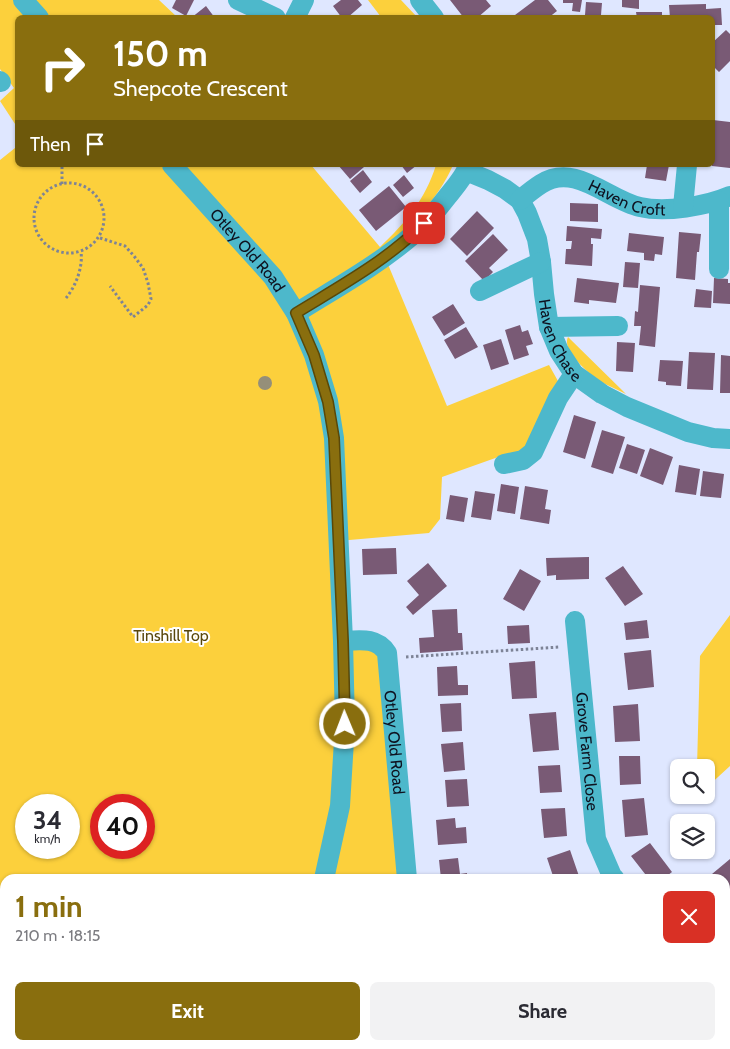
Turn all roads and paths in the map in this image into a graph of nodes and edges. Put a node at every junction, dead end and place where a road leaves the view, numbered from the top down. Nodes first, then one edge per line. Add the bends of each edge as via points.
1 (22, 0) edge
2 (238, 0) edge
3 (304, 0) edge
4 (420, 0) edge
5 (36, 15) edge
6 (270, 15) edge
7 (297, 15) edge
8 (432, 15) edge
9 (62, 167) edge
10 (174, 167) edge
11 (688, 167) edge
12 (467, 168) edge
13 (556, 171) edge
14 (62, 184) junction
15 (725, 198) edge
16 (520, 200) junction
17 (683, 208) junction
18 (99, 238) junction
19 (81, 252) junction
20 (541, 262) junction
21 (719, 269) dead end
22 (110, 286) dead end
23 (480, 291) dead end
24 (66, 298) dead end
25 (296, 313) junction
26 (618, 326) dead end
27 (549, 328) junction
28 (574, 374) junction
29 (730, 439) edge
30 (504, 464) dead end
31 (575, 621) dead end
32 (343, 641) junction
33 (578, 646) junction
34 (388, 658) junction
35 (325, 874) edge
36 (407, 874) edge
37 (611, 874) edge

1 - 5 street
2 - 6 street
3 - 7 street
4 - 8 street
9 - 14 path
10 - 25 street, Otley Old Road via 273,278
11 - 17 street, Haven Croft
12 - 16 street, Haven Chase via 505,188
12 - 25 street via 434,214 415,233 382,259
13 - 16 street, Haven Croft
13 - 17 street, Haven Croft via 640,207
14 - 18 path via 85,186 102,204 104,227
14 - 19 path via 42,195 36,205 35,228 53,250 70,254
15 - 17 street, Haven Croft
15 - 21 street, Haven Croft
16 - 20 street, Haven Chase via 537,240
18 - 19 path
18 - 22 path via 125,246 134,256 143,268 151,299 133,317
19 - 24 path via 77,278
20 - 23 street
20 - 27 street, Haven Chase
25 - 32 street, Otley Old Road via 314,355 328,402 334,438
26 - 27 street
27 - 28 street, Haven Chase
28 - 29 street, Haven Chase via 626,407 688,432
28 - 30 street via 558,398 533,452 523,460
31 - 33 street, Grove Farm Close
32 - 34 street via 369,640 377,643
32 - 35 street, Otley Old Road via 345,724 340,806
33 - 34 path
33 - 37 street, Grove Farm Close via 596,839
34 - 36 street, Otley Old Road

